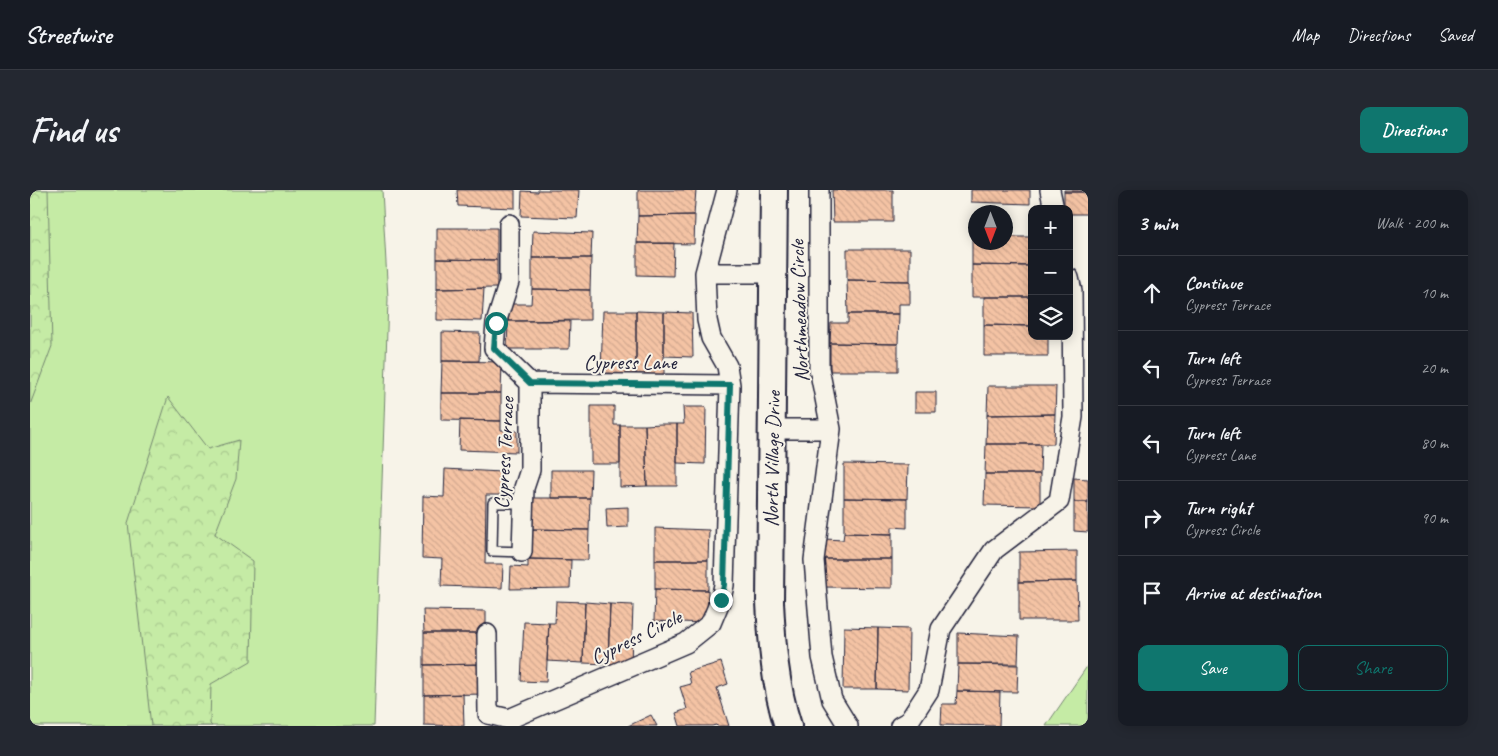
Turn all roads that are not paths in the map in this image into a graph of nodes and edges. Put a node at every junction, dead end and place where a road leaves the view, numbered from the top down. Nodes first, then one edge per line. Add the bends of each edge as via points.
1 (727, 190) edge
2 (774, 190) edge
3 (819, 190) edge
4 (1050, 190) edge
5 (1053, 205) edge
6 (509, 224) dead end
7 (705, 273) junction
8 (773, 273) junction
9 (1072, 295) edge
10 (530, 383) junction
11 (730, 385) junction
12 (772, 429) junction
13 (831, 429) junction
14 (524, 504) junction
15 (522, 552) joint
16 (487, 634) dead end
17 (788, 726) edge
18 (848, 726) edge
19 (900, 726) edge

1 - 7 street, Cypress Circle
2 - 8 street, North Village Drive
3 - 13 street, Northmeadow Circle via 819,368
4 - 5 street
6 - 10 street, Cypress Terrace via 509,282 496,323 494,348
7 - 8 street
7 - 11 street, Cypress Circle via 711,338 727,366
8 - 12 street, North Village Drive
9 - 19 street via 1073,417 1059,501 994,550 942,629 929,690 909,720
10 - 11 street, Cypress Lane
10 - 14 street, Cypress Terrace via 530,470 524,488
11 - 16 street, Cypress Circle via 724,585 711,623 686,643 509,720 488,714
12 - 13 street
12 - 17 street, North Village Drive via 770,602 772,638
13 - 18 street, Northmeadow Circle via 814,560 822,657 832,700
14 - 15 street, Cypress Terrace
14 - 15 lane via 493,503 492,552

